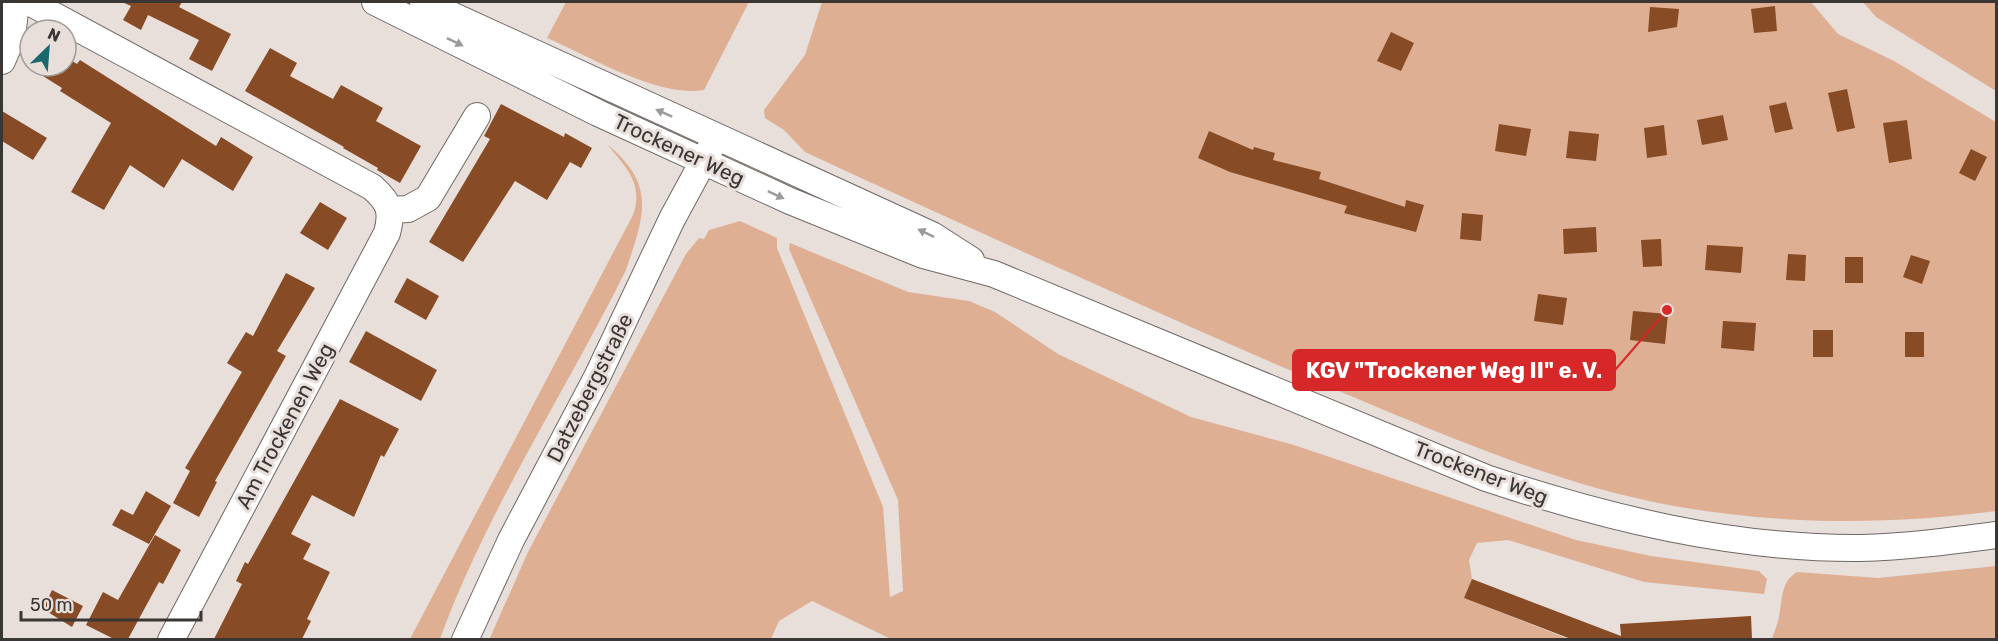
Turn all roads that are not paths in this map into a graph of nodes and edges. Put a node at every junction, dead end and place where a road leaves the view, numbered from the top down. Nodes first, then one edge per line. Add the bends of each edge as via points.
1 (16, 2) edge
2 (29, 2) edge
3 (375, 2) edge
4 (423, 2) edge
5 (2, 62) edge
6 (477, 116) dead end
7 (717, 137) junction
8 (704, 162) junction
9 (391, 210) junction
10 (994, 274) junction
11 (1996, 535) edge
12 (171, 639) edge
13 (465, 639) edge

1 - 5 street via 12,38
2 - 9 street via 372,187
3 -> 8 street, Trockener Weg
7 -> 4 street, Trockener Weg
6 - 9 street via 428,198 408,208
7 - 8 street, Datzebergstraße
10 -> 7 street, Trockener Weg via 932,235
8 -> 10 street, Trockener Weg via 923,255
8 - 13 street, Datzebergstraße via 511,540
9 - 12 street, Am Trockenen Weg via 387,233
10 - 11 street, Trockener Weg via 1485,478 1627,520 1694,534 1859,548 1926,545

